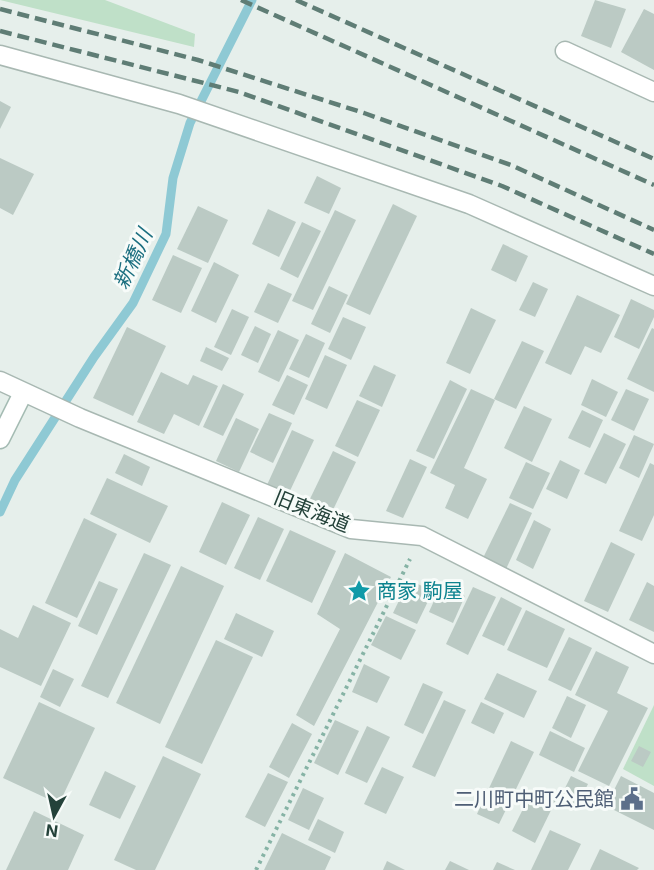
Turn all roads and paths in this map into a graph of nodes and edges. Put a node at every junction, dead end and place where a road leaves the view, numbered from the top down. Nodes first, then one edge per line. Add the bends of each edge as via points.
1 (565, 51) dead end
2 (0, 55) edge
3 (654, 92) edge
4 (654, 286) edge
5 (0, 381) edge
6 (23, 393) junction
7 (0, 439) edge
8 (422, 536) junction
9 (654, 654) edge
10 (256, 870) edge

1 - 3 street
2 - 4 street via 179,104 469,204
5 - 6 street, 旧東海道
6 - 7 street
6 - 8 street, 旧東海道 via 351,529
8 - 9 street, 旧東海道
8 - 10 path

